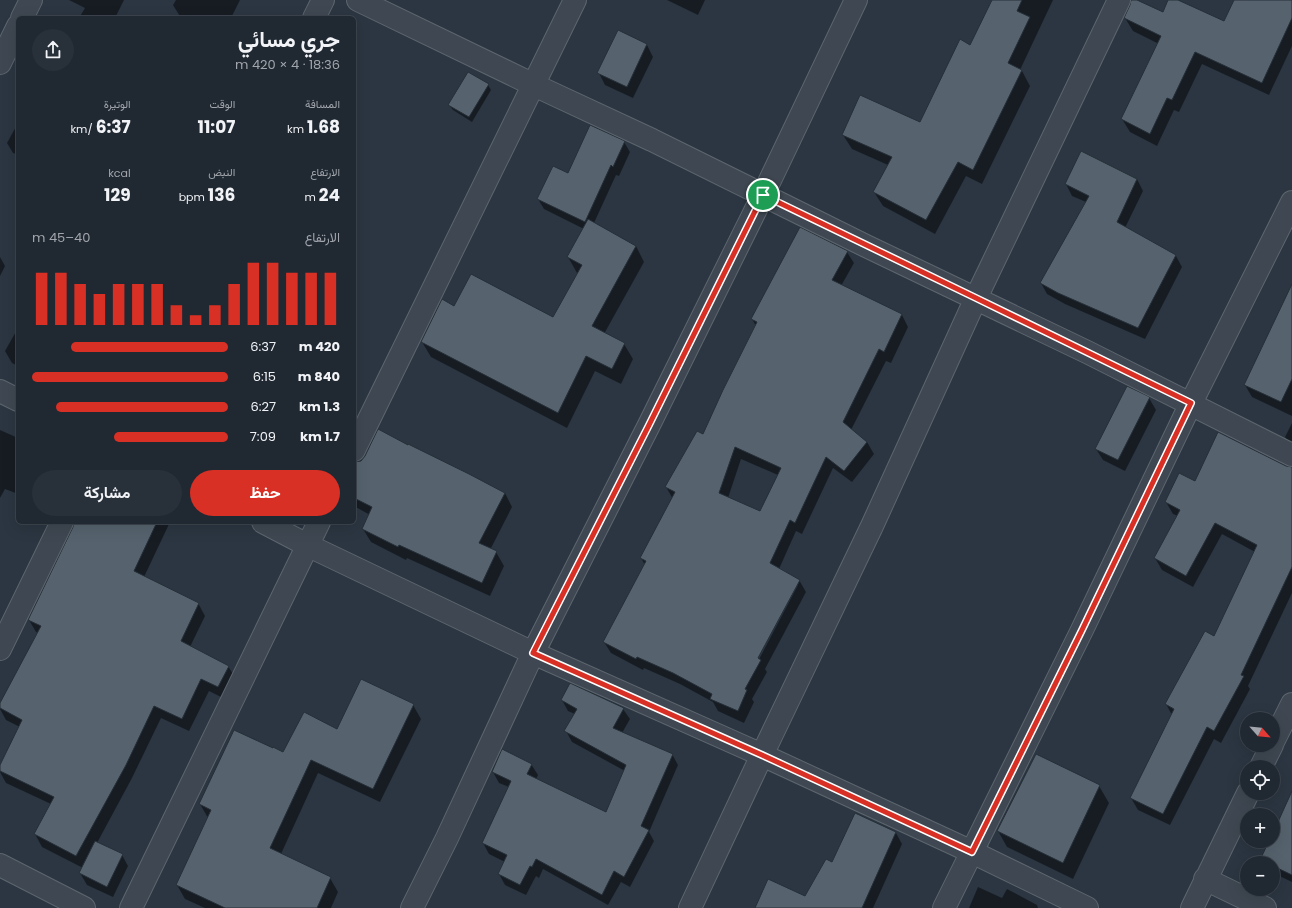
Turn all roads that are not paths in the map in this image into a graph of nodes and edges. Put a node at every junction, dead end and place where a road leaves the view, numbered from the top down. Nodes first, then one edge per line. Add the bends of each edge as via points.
1 (31, 0) edge
2 (323, 0) edge
3 (358, 0) edge
4 (575, 0) edge
5 (856, 0) edge
6 (1120, 0) edge
7 (23, 16) edge
8 (315, 16) edge
9 (16, 30) edge
10 (0, 63) edge
11 (534, 85) junction
12 (763, 195) junction
13 (1292, 202) edge
14 (976, 298) junction
15 (0, 391) edge
16 (16, 399) edge
17 (1191, 403) junction
18 (356, 446) edge
19 (1292, 455) edge
20 (61, 524) edge
21 (267, 524) edge
22 (318, 524) edge
23 (307, 545) junction
24 (0, 649) edge
25 (533, 653) junction
26 (1292, 704) edge
27 (1280, 728) edge
28 (762, 755) junction
29 (1244, 800) edge
30 (972, 852) junction
31 (0, 865) edge
32 (1205, 879) junction
33 (84, 908) edge
34 (131, 908) edge
35 (412, 908) edge
36 (690, 908) edge
37 (944, 908) edge
38 (1087, 908) edge
39 (1192, 908) edge
40 (1265, 908) edge

1 - 7 street
2 - 8 street
3 - 11 street
4 - 11 street
5 - 12 street
6 - 14 street
9 - 10 street
11 - 12 street
11 - 18 street
12 - 14 street
12 - 25 street
13 - 17 street
14 - 17 street
14 - 28 street via 872,526
15 - 16 street
17 - 19 street
17 - 30 street
20 - 24 street
21 - 23 street
22 - 23 street
23 - 25 street
23 - 34 street
25 - 28 street
25 - 35 street
26 - 27 street
28 - 30 street
28 - 36 street
29 - 32 street
30 - 37 street
30 - 38 street
31 - 33 street
32 - 39 street
32 - 40 street

